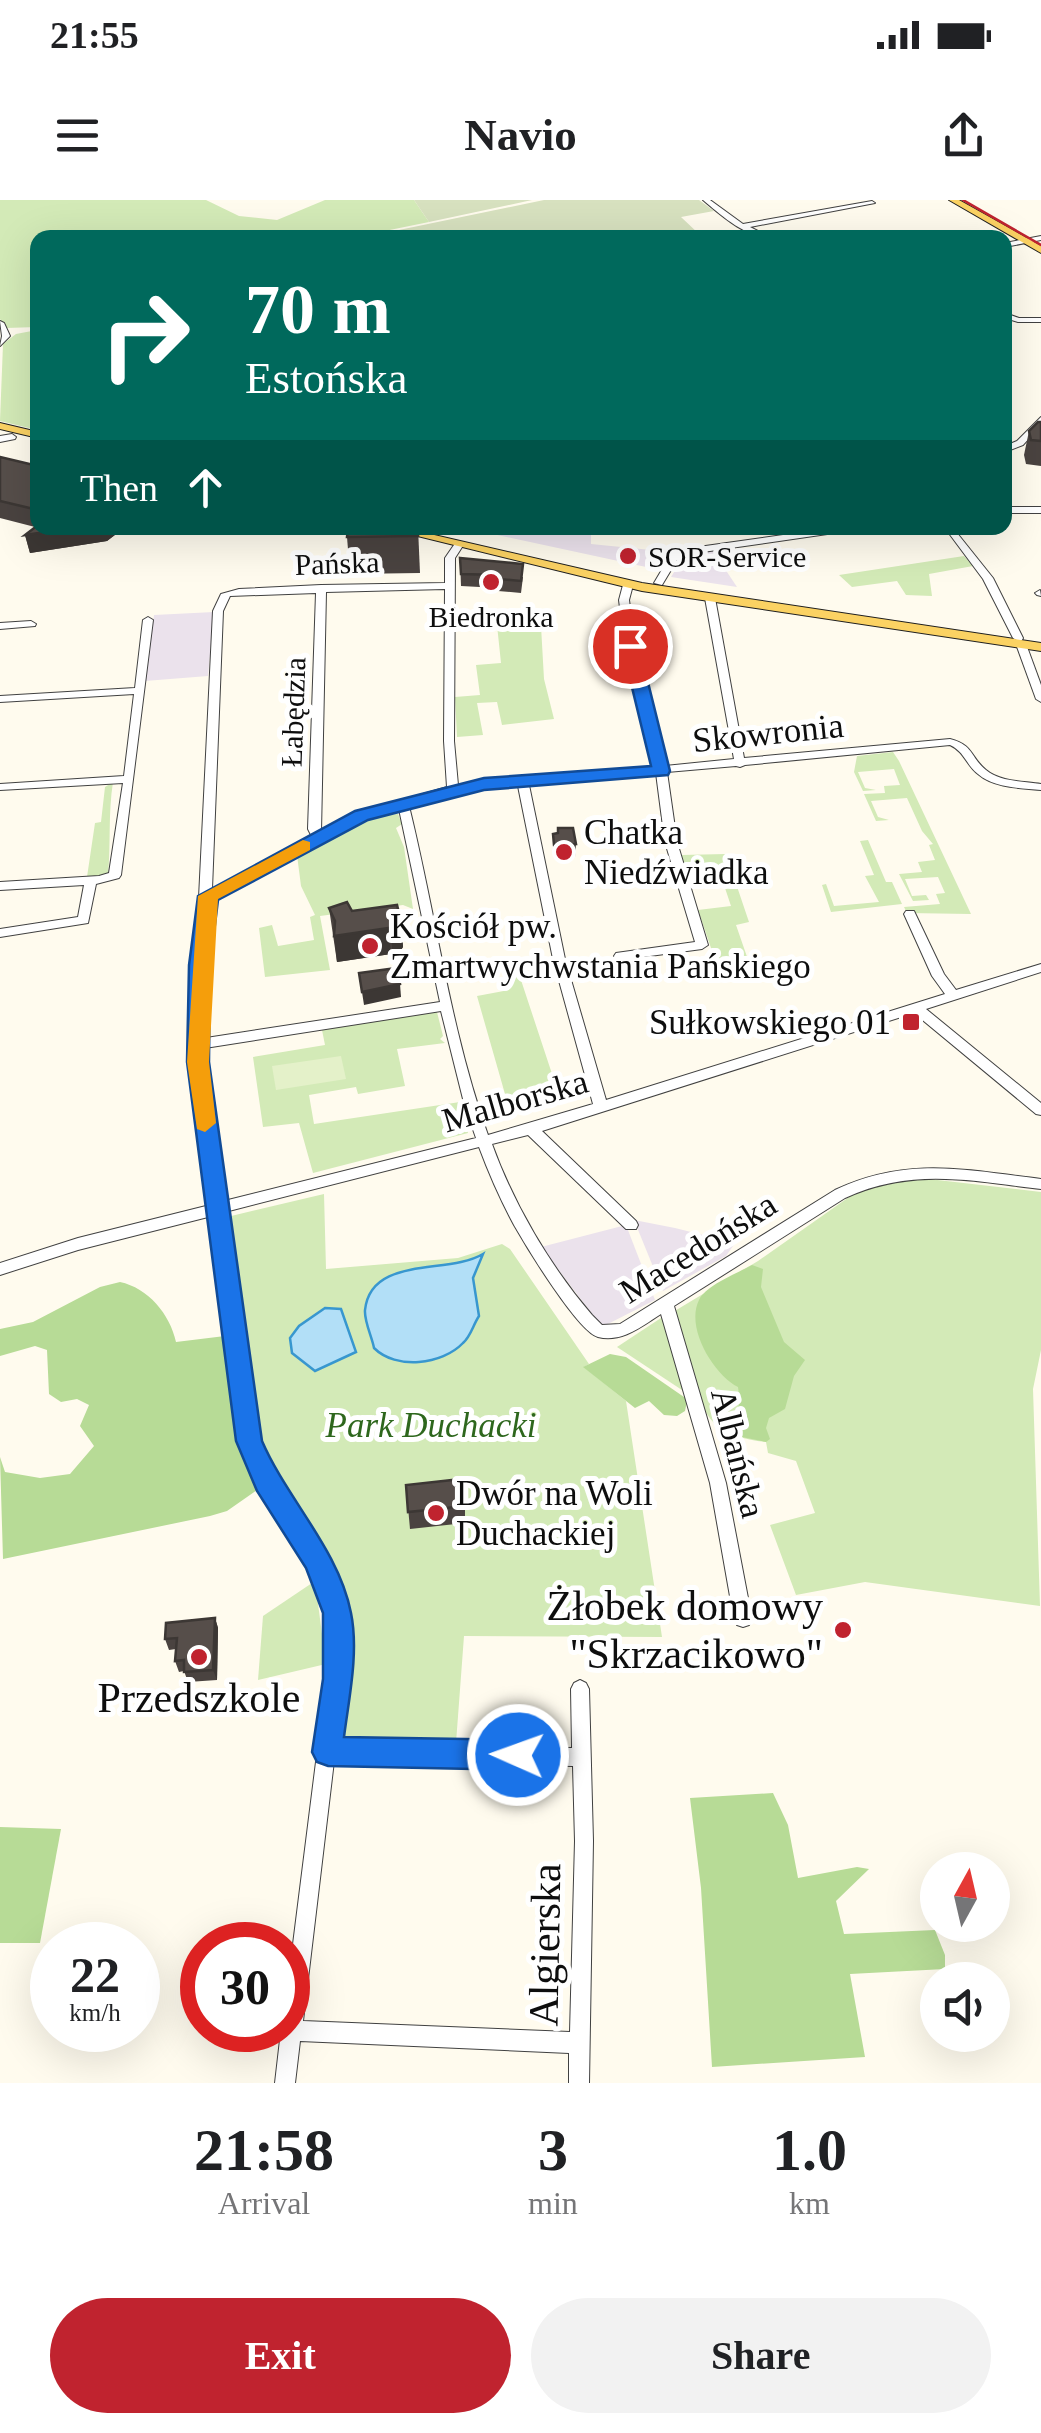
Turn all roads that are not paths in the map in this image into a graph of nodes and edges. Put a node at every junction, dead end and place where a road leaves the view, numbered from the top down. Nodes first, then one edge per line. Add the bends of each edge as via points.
1 (706, 200) edge
2 (797, 200) edge
3 (941, 200) edge
4 (952, 200) edge
5 (865, 202) edge
6 (815, 212) junction
7 (742, 226) junction
8 (751, 230) edge
9 (992, 230) edge
10 (995, 230) edge
11 (1041, 238) edge
12 (1012, 241) edge
13 (1012, 241) edge
14 (1041, 254) edge
15 (1012, 318) edge
16 (1041, 320) edge
17 (0, 323) edge
18 (0, 344) edge
19 (1041, 420) edge
20 (3, 434) edge
21 (30, 435) edge
22 (30, 441) edge
23 (1012, 446) edge
24 (1012, 510) edge
25 (1041, 510) edge
26 (420, 535) edge
27 (446, 535) edge
28 (799, 535) edge
29 (954, 535) edge
30 (459, 544) junction
31 (659, 583) junction
32 (628, 584) junction
33 (450, 586) junction
34 (322, 588) junction
35 (710, 598) junction
36 (148, 620) dead end
37 (32, 624) dead end
38 (0, 626) edge
39 (1020, 641) junction
40 (1041, 644) edge
41 (139, 691) junction
42 (0, 699) edge
43 (1041, 699) edge
44 (740, 764) junction
45 (661, 771) junction
46 (130, 779) junction
47 (522, 780) junction
48 (1041, 786) edge
49 (0, 787) edge
50 (453, 789) junction
51 (402, 803) junction
52 (318, 838) junction
53 (91, 880) junction
54 (0, 886) edge
55 (208, 896) junction
56 (910, 914) dead end
57 (0, 932) edge
58 (620, 956) dead end
59 (1041, 968) edge
60 (954, 996) junction
61 (444, 1006) junction
62 (917, 1008) junction
63 (198, 1044) junction
64 (601, 1107) junction
65 (1041, 1110) edge
66 (531, 1129) junction
67 (481, 1143) junction
68 (1041, 1184) edge
69 (215, 1210) junction
70 (631, 1225) dead end
71 (0, 1269) edge
72 (666, 1304) junction
73 (743, 1619) dead end
74 (580, 1689) dead end
75 (328, 1752) junction
76 (582, 1757) junction
77 (306, 1922) edge
78 (310, 2032) edge
79 (581, 2043) junction
80 (289, 2052) edge
81 (285, 2083) edge
82 (580, 2083) edge

1 - 7 street
2 - 6 street
3 - 9 main road
4 - 10 main road
5 - 6 street
6 - 7 street
7 - 8 street
11 - 12 street
13 - 14 main road
15 - 16 street
17 - 18 street via 6,336
19 - 23 street
20 - 21 main road
20 - 22 main road
24 - 25 street
26 - 30 main road
27 - 31 main road
28 - 31 street via 687,551 673,558
29 - 39 street via 988,578
30 - 32 main road
30 - 33 street via 450,558
31 - 39 main road
32 - 35 main road
32 - 45 street via 628,636
33 - 34 street, Pańska
33 - 50 street
34 - 52 street, Łabędzia
34 - 55 street, Pańska via 226,594 218,611
35 - 39 main road
35 - 44 street
36 - 41 street
37 - 38 street
39 - 40 main road
39 - 43 street
41 - 42 street
41 - 46 street
44 - 45 street, Skowronia
44 - 48 street, Skowronia via 950,742 964,746 989,776
45 - 47 street, Skowronia
45 - 58 street via 672,842 702,945
46 - 49 street
46 - 53 street via 116,873
47 - 50 street, Skowronia
47 - 64 street via 559,959
50 - 51 street, Skowronia
51 - 52 street, Skowronia
51 - 61 street, Macedońska
52 - 55 street, Skowronia
53 - 54 street
53 - 57 street via 84,920
55 - 63 street
56 - 60 street
59 - 60 street, Malborska
60 - 62 street, Malborska
61 - 63 street
61 - 67 street, Macedońska
62 - 64 street, Malborska
62 - 65 street
63 - 69 street
64 - 66 street, Malborska
66 - 67 street, Malborska
66 - 70 street
67 - 69 street, Malborska
67 - 72 street, Macedońska via 522,1228 592,1326 614,1334
68 - 72 street, Macedońska via 918,1172 877,1176
69 - 71 street, Malborska
69 - 75 street via 253,1457 317,1562 337,1613
72 - 73 street, Albańska via 718,1484
74 - 76 street, Algierska
75 - 76 street
75 - 77 street
76 - 79 street, Algierska
78 - 79 street
79 - 82 street, Algierska
80 - 81 street

